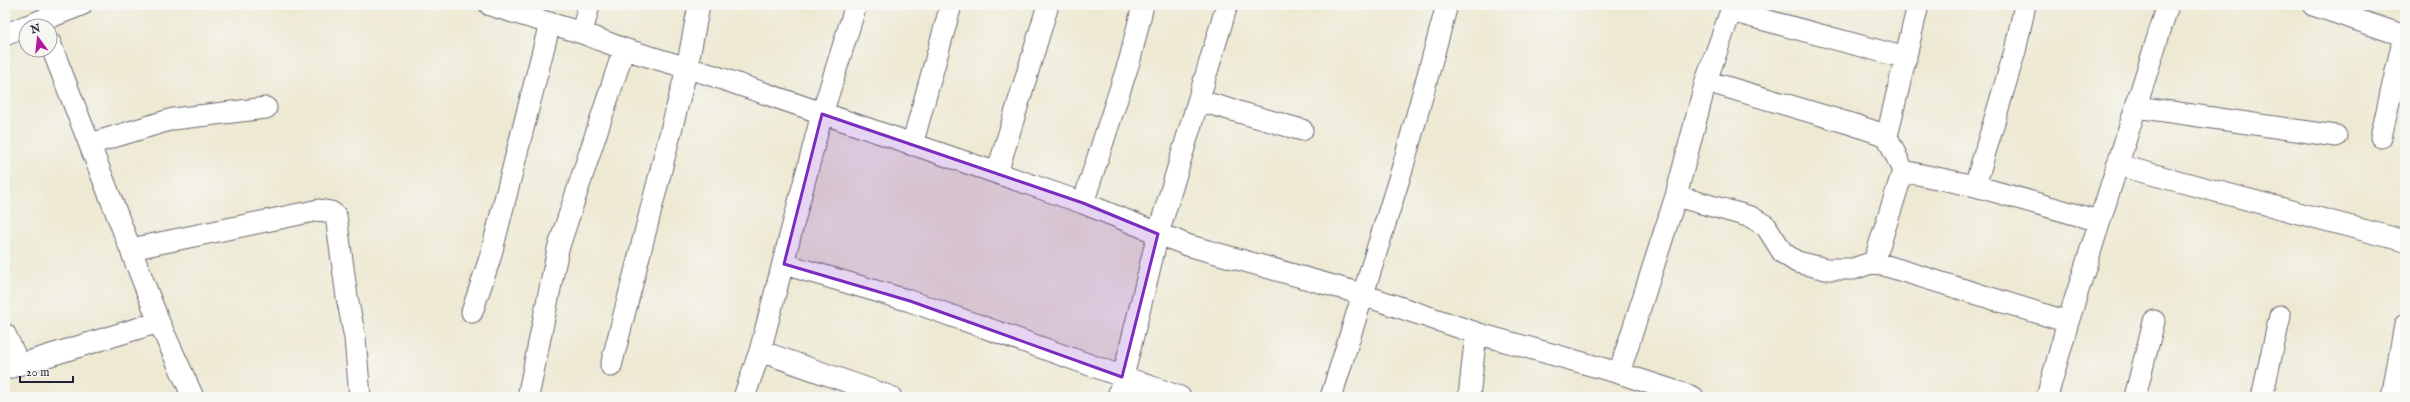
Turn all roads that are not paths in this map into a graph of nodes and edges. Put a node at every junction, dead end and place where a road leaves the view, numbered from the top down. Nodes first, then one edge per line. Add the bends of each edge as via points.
1 (81, 5) edge
2 (493, 5) edge
3 (588, 5) edge
4 (699, 5) edge
5 (856, 5) edge
6 (951, 5) edge
7 (1048, 5) edge
8 (1143, 5) edge
9 (1228, 5) edge
10 (1447, 5) edge
11 (1918, 5) edge
12 (2025, 5) edge
13 (2168, 5) edge
14 (2313, 5) edge
15 (1732, 8) edge
16 (44, 18) edge
17 (550, 23) junction
18 (18, 29) edge
19 (582, 33) junction
20 (5, 35) edge
21 (2404, 36) edge
22 (624, 50) junction
23 (56, 58) edge
24 (1906, 58) junction
25 (687, 68) junction
26 (1706, 80) junction
27 (1200, 101) junction
28 (2137, 107) junction
29 (266, 108) dead end
30 (822, 114) junction
31 (1302, 130) dead end
32 (1887, 136) junction
33 (2336, 136) dead end
34 (2381, 136) dead end
35 (90, 144) junction
36 (912, 145) junction
37 (2117, 165) junction
38 (1903, 171) junction
39 (997, 173) junction
40 (1975, 186) junction
41 (1676, 196) junction
42 (1083, 203) junction
43 (2099, 221) junction
44 (1158, 234) junction
45 (2405, 241) edge
46 (131, 249) junction
47 (1874, 262) junction
48 (784, 264) junction
49 (1364, 295) junction
50 (472, 312) dead end
51 (2280, 316) dead end
52 (2154, 321) dead end
53 (159, 322) junction
54 (2068, 322) junction
55 (2405, 325) edge
56 (5, 334) edge
57 (1476, 334) junction
58 (760, 351) junction
59 (611, 366) dead end
60 (12, 367) edge
61 (1619, 373) junction
62 (1122, 377) junction
63 (193, 397) edge
64 (360, 397) edge
65 (528, 397) edge
66 (744, 397) edge
67 (891, 397) edge
68 (1118, 397) edge
69 (1180, 397) edge
70 (1331, 397) edge
71 (1469, 397) edge
72 (1693, 397) edge
73 (2047, 397) edge
74 (2135, 397) edge
75 (2262, 397) edge
76 (2392, 397) edge

1 - 16 street
2 - 17 street
3 - 19 street
4 - 25 street
5 - 30 street
6 - 36 street
7 - 39 street
8 - 42 street via 1130,59
9 - 27 street
10 - 49 street
11 - 24 street
12 - 40 street via 2015,51
13 - 28 street
14 - 21 street
15 - 24 street
15 - 26 street
17 - 19 street
17 - 50 street via 490,258
18 - 20 street
19 - 22 street
21 - 34 street
22 - 25 street
22 - 65 street via 558,249
23 - 35 street
24 - 32 street
25 - 30 street
25 - 59 street
26 - 32 street
26 - 41 street
27 - 31 street
27 - 44 street
28 - 33 street
28 - 37 street
29 - 35 street via 173,119
30 - 36 street
30 - 48 street
32 - 38 street
35 - 46 street
36 - 39 street
37 - 43 street
37 - 45 street
38 - 40 street
38 - 47 street
39 - 42 street
40 - 43 street
41 - 47 street via 1752,217 1766,226 1783,253 1797,262 1826,269 1852,269
41 - 61 street
42 - 44 street
43 - 54 street
44 - 49 street via 1187,245
44 - 62 street
46 - 53 street
46 - 64 street via 291,215 319,210 331,212 336,216 346,297 355,338
47 - 54 street
48 - 58 street
48 - 62 street via 910,301
49 - 57 street
49 - 70 street
51 - 75 street
52 - 74 street
53 - 60 street
53 - 63 street
54 - 73 street
55 - 76 street
56 - 60 street
57 - 61 street
57 - 71 street
58 - 66 street
58 - 67 street
61 - 72 street
62 - 68 street
62 - 69 street

